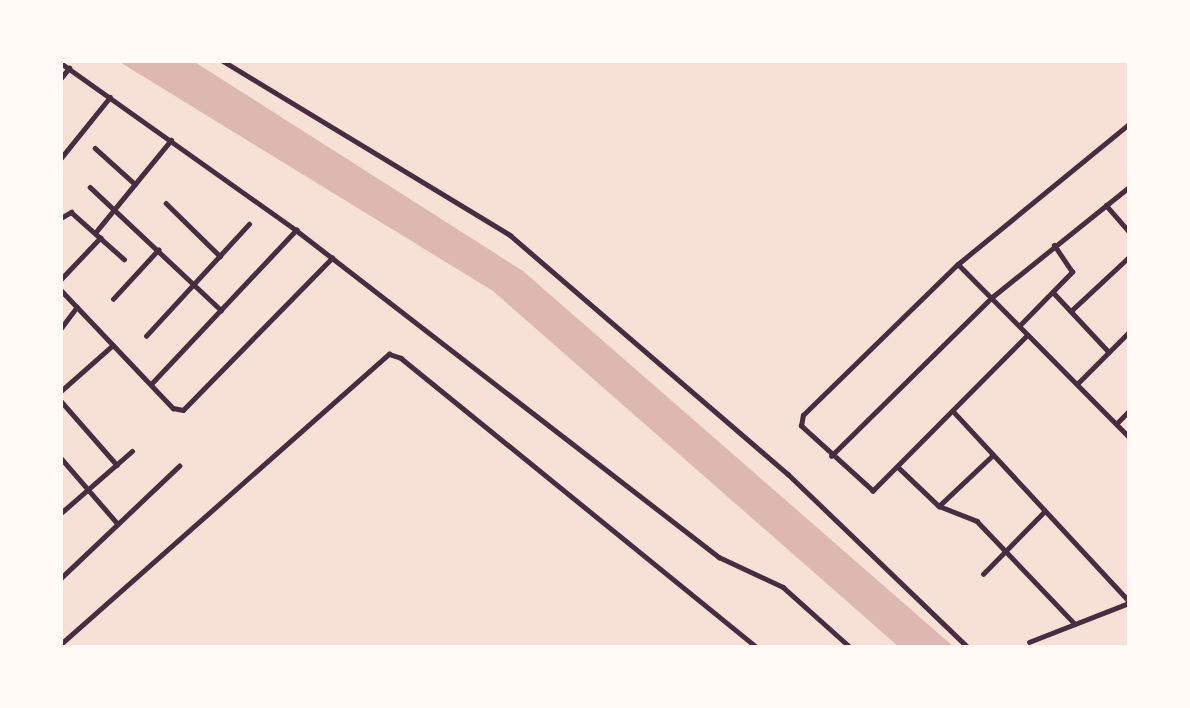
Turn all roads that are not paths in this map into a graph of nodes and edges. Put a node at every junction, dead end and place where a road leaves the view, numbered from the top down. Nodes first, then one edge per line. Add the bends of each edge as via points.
1 (224, 62) edge
2 (61, 63) edge
3 (69, 68) junction
4 (61, 78) edge
5 (110, 97) junction
6 (1129, 124) edge
7 (171, 140) junction
8 (95, 148) dead end
9 (61, 158) edge
10 (135, 184) junction
11 (90, 187) dead end
12 (1129, 187) edge
13 (166, 203) dead end
14 (1106, 205) junction
15 (114, 209) junction
16 (61, 218) edge
17 (249, 224) dead end
18 (296, 230) junction
19 (1129, 231) edge
20 (95, 233) junction
21 (100, 238) junction
22 (1054, 245) junction
23 (158, 250) junction
24 (220, 256) junction
25 (1129, 257) edge
26 (332, 258) junction
27 (124, 259) dead end
28 (958, 264) junction
29 (61, 279) edge
30 (194, 284) junction
31 (61, 290) edge
32 (1053, 292) junction
33 (991, 298) junction
34 (113, 299) dead end
35 (77, 307) junction
36 (221, 310) junction
37 (1071, 311) junction
38 (1019, 326) junction
39 (61, 328) edge
40 (1129, 332) edge
41 (1028, 335) junction
42 (146, 337) dead end
43 (113, 345) junction
44 (1109, 352) junction
45 (151, 384) junction
46 (1077, 384) junction
47 (61, 391) edge
48 (61, 401) edge
49 (953, 411) junction
50 (1129, 411) edge
51 (1116, 424) junction
52 (1129, 437) edge
53 (132, 451) dead end
54 (993, 455) junction
55 (831, 456) junction
56 (61, 458) edge
57 (117, 465) junction
58 (179, 467) dead end
59 (898, 467) junction
60 (89, 490) junction
61 (939, 506) junction
62 (1045, 511) junction
63 (61, 513) edge
64 (118, 524) junction
65 (1006, 550) junction
66 (983, 574) dead end
67 (61, 578) edge
68 (1129, 602) edge
69 (1075, 624) junction
70 (1029, 642) dead end
71 (61, 644) edge
72 (756, 647) edge
73 (850, 647) edge
74 (968, 647) edge

1 - 74 street via 510,235 788,474
2 - 3 street
3 - 4 street
3 - 5 street
5 - 7 street
5 - 9 street
6 - 28 street
7 - 10 street
7 - 18 street
8 - 10 street
10 - 15 street
11 - 15 street
12 - 14 street
13 - 24 street
14 - 19 street
14 - 22 street
15 - 20 street
15 - 23 street
16 - 20 street via 69,212
17 - 24 street
18 - 26 street
18 - 36 street
20 - 21 street
21 - 27 street
21 - 29 street
22 - 32 street via 1072,272
22 - 33 street
23 - 30 street
23 - 34 street
24 - 30 street
25 - 37 street
26 - 45 street via 187,409 177,411
26 - 73 street via 719,557 783,587
28 - 33 street
28 - 55 street via 801,418 803,429
30 - 36 street
30 - 42 street
31 - 35 street
32 - 37 street
32 - 38 street
33 - 38 street
33 - 55 street
35 - 39 street
35 - 43 street
36 - 45 street
37 - 44 street
38 - 41 street
40 - 44 street
41 - 46 street
41 - 49 street
43 - 45 street
43 - 47 street
44 - 46 street
46 - 51 street
48 - 57 street
49 - 54 street
49 - 59 street
50 - 51 street
51 - 52 street
53 - 57 street
54 - 61 street
54 - 62 street
55 - 59 street via 869,492
56 - 60 street
57 - 60 street
58 - 64 street
59 - 61 street
60 - 63 street
60 - 64 street
61 - 65 street via 971,516
62 - 65 street
62 - 68 street
64 - 67 street
65 - 66 street
65 - 69 street
68 - 69 street
69 - 70 street
71 - 72 street via 389,354 401,358

